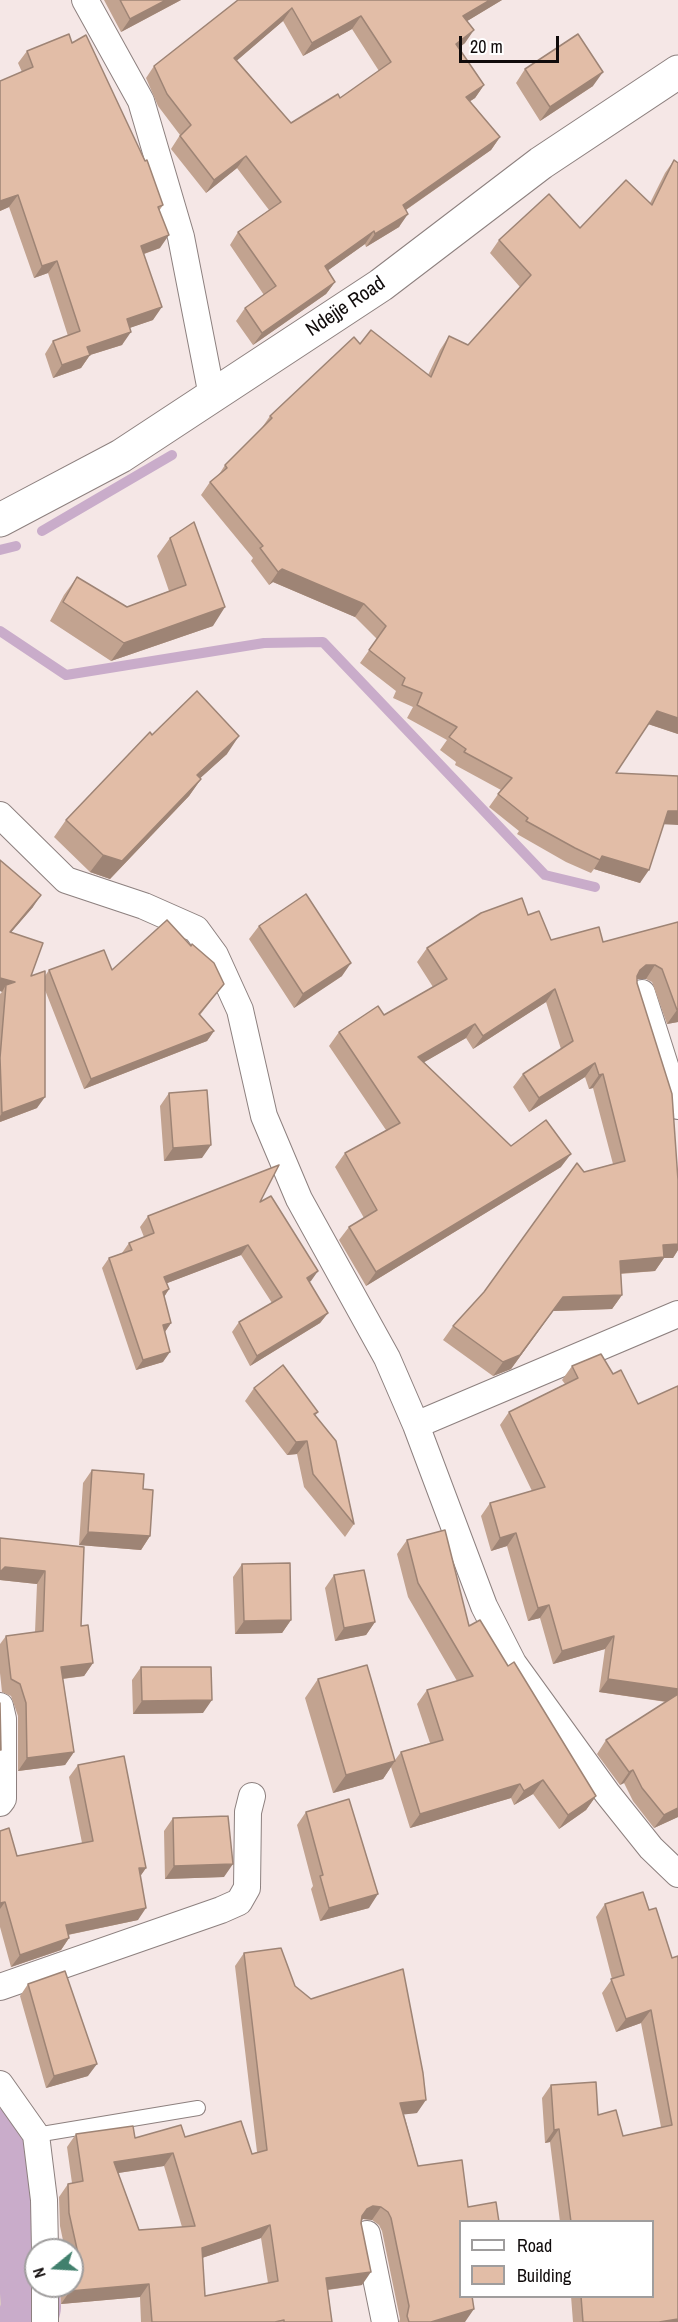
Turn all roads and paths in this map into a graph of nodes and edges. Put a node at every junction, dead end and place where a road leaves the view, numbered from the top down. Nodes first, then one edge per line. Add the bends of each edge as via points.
1 (85, 0) edge
2 (678, 72) edge
3 (212, 396) junction
4 (0, 520) edge
5 (0, 815) edge
6 (642, 993) edge
7 (678, 1106) edge
8 (678, 1314) edge
9 (416, 1425) junction
10 (0, 1706) edge
11 (252, 1796) dead end
12 (0, 1803) edge
13 (678, 1874) edge
14 (0, 1987) edge
15 (0, 2084) edge
16 (198, 2108) dead end
17 (36, 2135) junction
18 (367, 2234) dead end
19 (45, 2238) edge
20 (45, 2298) edge
21 (45, 2322) edge
22 (385, 2322) edge

1 - 3 street via 141,101 181,237
2 - 3 street, Ndejje Road via 541,163 381,285
3 - 4 street, Ndejje Road via 121,456
5 - 9 street via 66,880 144,906 196,929 215,955 240,1010 264,1116 299,1199 387,1358
6 - 7 street
8 - 9 street
9 - 13 street via 484,1606 513,1662 607,1793 651,1848
10 - 12 street
11 - 14 street via 248,1812 247,1888 239,1902
15 - 17 street
16 - 17 lane
17 - 19 street
18 - 22 street
20 - 21 street

